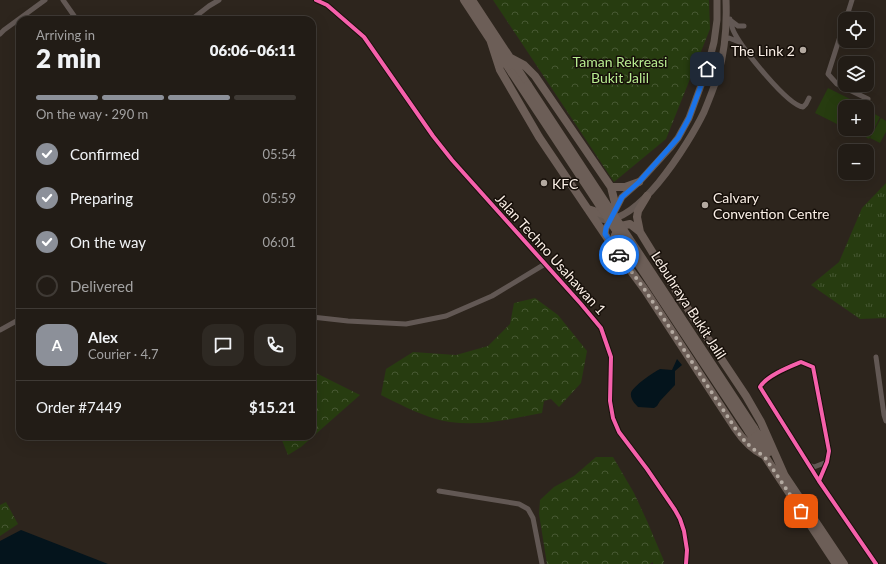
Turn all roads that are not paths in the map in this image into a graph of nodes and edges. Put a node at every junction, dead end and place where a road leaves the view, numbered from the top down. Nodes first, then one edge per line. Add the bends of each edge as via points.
1 (45, 0) edge
2 (63, 0) edge
3 (219, 0) edge
4 (316, 0) edge
5 (464, 0) edge
6 (473, 0) edge
7 (717, 0) edge
8 (726, 0) edge
9 (852, 0) edge
10 (727, 12) junction
11 (848, 12) edge
12 (23, 16) edge
13 (74, 16) edge
14 (196, 16) edge
15 (730, 19) junction
16 (16, 21) edge
17 (744, 26) dead end
18 (0, 34) edge
19 (490, 39) junction
20 (725, 40) junction
21 (740, 42) junction
22 (838, 42) edge
23 (509, 57) junction
24 (809, 98) dead end
25 (868, 99) dead end
26 (639, 182) junction
27 (611, 187) junction
28 (647, 196) junction
29 (622, 197) junction
30 (588, 209) junction
31 (632, 209) junction
32 (594, 217) junction
33 (612, 219) junction
34 (640, 232) junction
35 (605, 234) junction
36 (614, 248) junction
37 (546, 264) junction
38 (316, 318) edge
39 (16, 321) edge
40 (0, 330) edge
41 (876, 357) dead end
42 (886, 421) edge
43 (751, 430) junction
44 (764, 456) junction
45 (827, 462) junction
46 (809, 465) junction
47 (784, 474) junction
48 (819, 481) junction
49 (439, 491) dead end
50 (542, 564) edge
51 (686, 564) edge
52 (836, 564) edge
53 (844, 564) edge
54 (876, 564) edge

1 - 12 street
2 - 13 street
3 - 14 street
4 - 37 street, Jalan Techno Usahawan 1 via 327,5 364,37 452,160
5 - 19 highway, Lebuhraya Bukit Jalil
6 - 23 highway, Lebuhraya Bukit Jalil
7 - 26 main road via 714,42 689,118 678,138
8 - 10 main road
9 - 11 street
10 - 15 street
10 - 20 main road
15 - 17 street via 738,26
15 - 21 street
16 - 18 street
19 - 30 highway via 500,70 540,137
19 - 43 highway, Lebuhraya Bukit Jalil, bridge
20 - 21 street via 733,38
20 - 28 main road via 718,74 704,112 675,162
21 - 24 street via 758,68 790,100 803,107
22 - 25 street via 828,74 837,84
23 - 27 highway via 524,65 535,76
23 - 43 highway, Lebuhraya Bukit Jalil, bridge
26 - 27 highway via 625,187
26 - 29 main road
27 - 30 highway via 615,203 612,212 603,214
28 - 31 main road
28 - 34 highway via 637,216
29 - 31 main road via 626,208
29 - 33 main road
30 - 32 highway
31 - 33 main road via 621,217
32 - 33 main road via 601,221
32 - 35 highway
33 - 35 main road
34 - 36 highway via 630,224 621,226 615,235
34 - 47 highway via 746,396 761,422
35 - 36 highway
36 - 44 highway via 645,290 745,443
37 - 38 street via 492,296 446,316 406,324 348,322
37 - 51 street, Jalan Techno Usahawan 1 via 601,328 611,357 610,401 613,418 619,432 680,519 687,550
39 - 40 street
41 - 42 street
43 - 44 highway, Lebuhraya Bukit Jalil
43 - 47 highway, Lebuhraya Bukit Jalil
44 - 52 highway, Lebuhraya Bukit Jalil
45 - 46 street
45 - 46 street via 829,450 813,367 801,362 782,370 760,387
45 - 48 street
46 - 48 street
47 - 53 highway, Lebuhraya Bukit Jalil
48 - 54 street
49 - 50 street via 519,504 528,509 533,518

